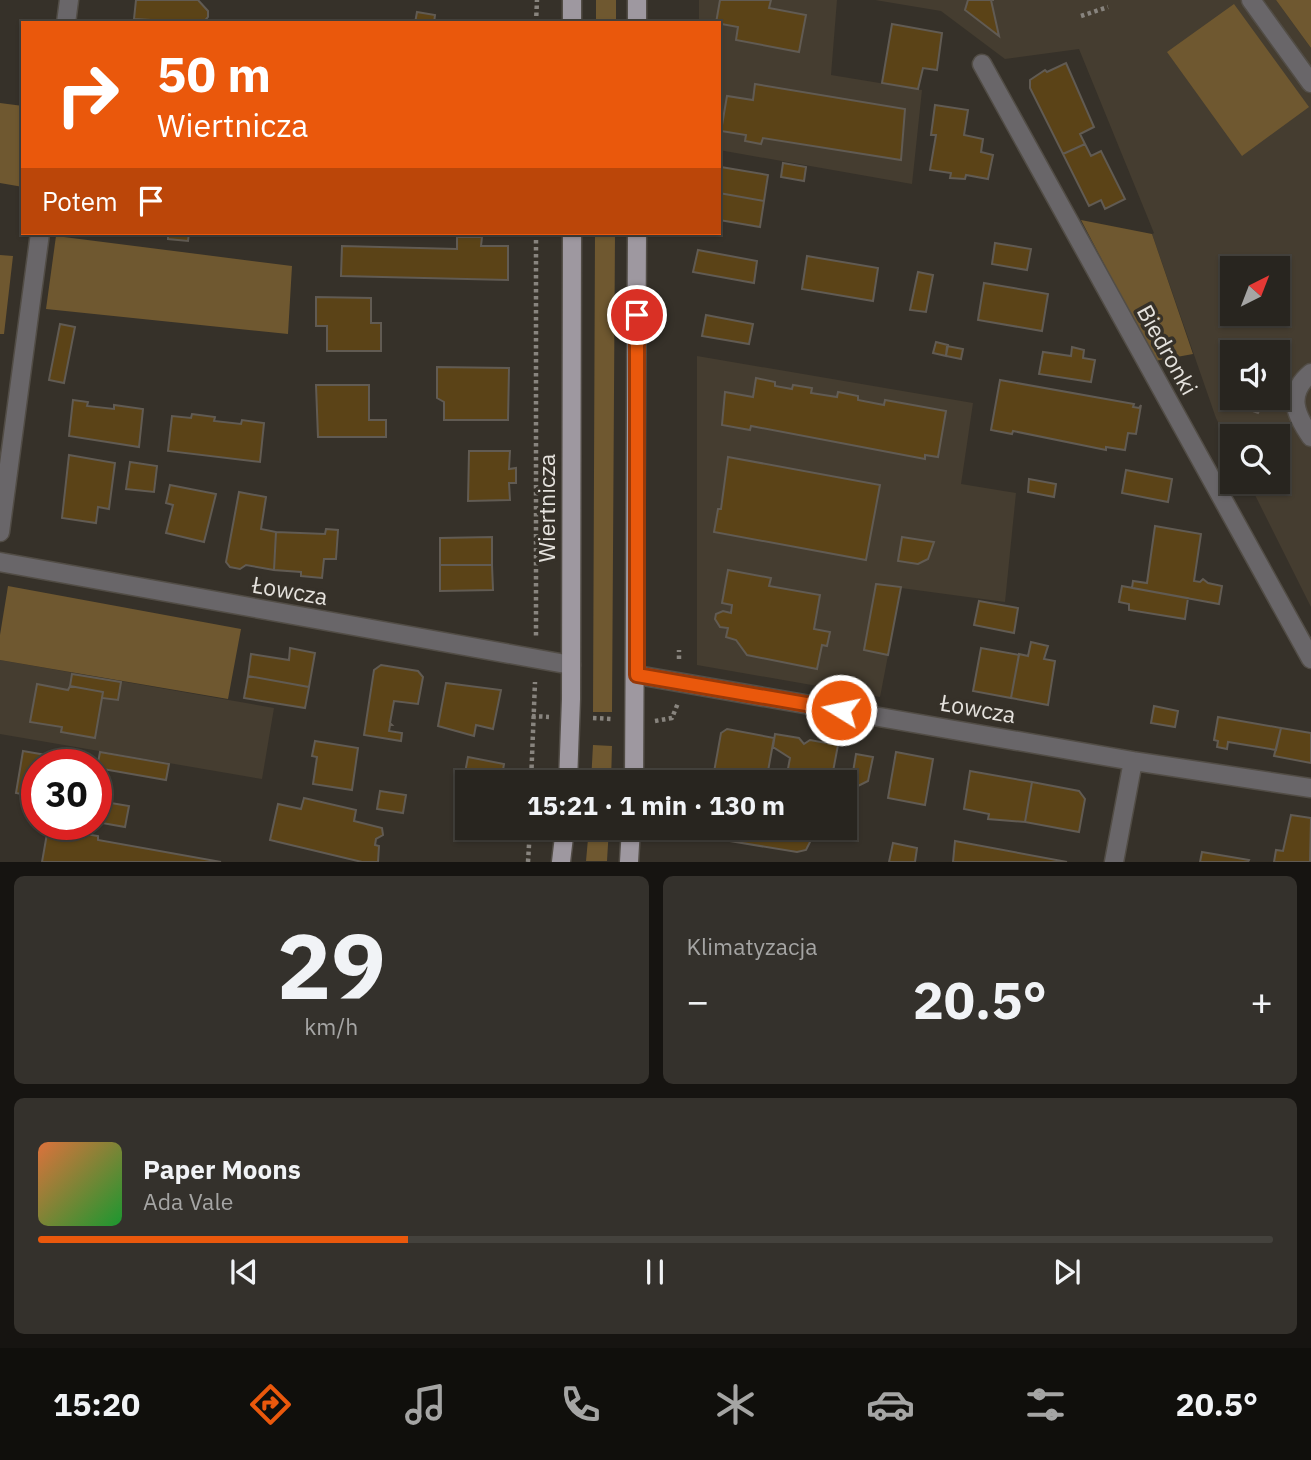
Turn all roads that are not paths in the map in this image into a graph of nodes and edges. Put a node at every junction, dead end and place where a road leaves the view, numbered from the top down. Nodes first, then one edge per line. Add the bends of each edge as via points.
1 (69, 0) edge
2 (572, 0) edge
3 (637, 0) edge
4 (1251, 0) edge
5 (66, 21) edge
6 (572, 21) edge
7 (637, 21) edge
8 (982, 64) dead end
9 (1311, 83) edge
10 (40, 235) edge
11 (572, 235) edge
12 (637, 235) edge
13 (1311, 373) edge
14 (1311, 438) edge
15 (0, 532) edge
16 (0, 562) edge
17 (1311, 659) edge
18 (572, 664) junction
19 (637, 675) junction
20 (1133, 761) junction
21 (568, 770) edge
22 (635, 770) edge
23 (1311, 788) edge
24 (564, 840) edge
25 (630, 840) edge
26 (561, 862) edge
27 (629, 862) edge
28 (1114, 862) edge

1 - 5 street
2 - 6 main road
3 - 7 main road
4 - 9 street
8 - 17 street, Biedronki
10 - 15 street
11 - 18 main road, Wiertnicza
12 - 19 main road
13 - 14 street via 1293,401
16 - 18 street, Łowcza
18 - 21 main road, Wiertnicza
19 - 20 street, Łowcza
19 - 22 main road
20 - 23 street, Łowcza
20 - 28 street
24 - 26 main road
25 - 27 main road

